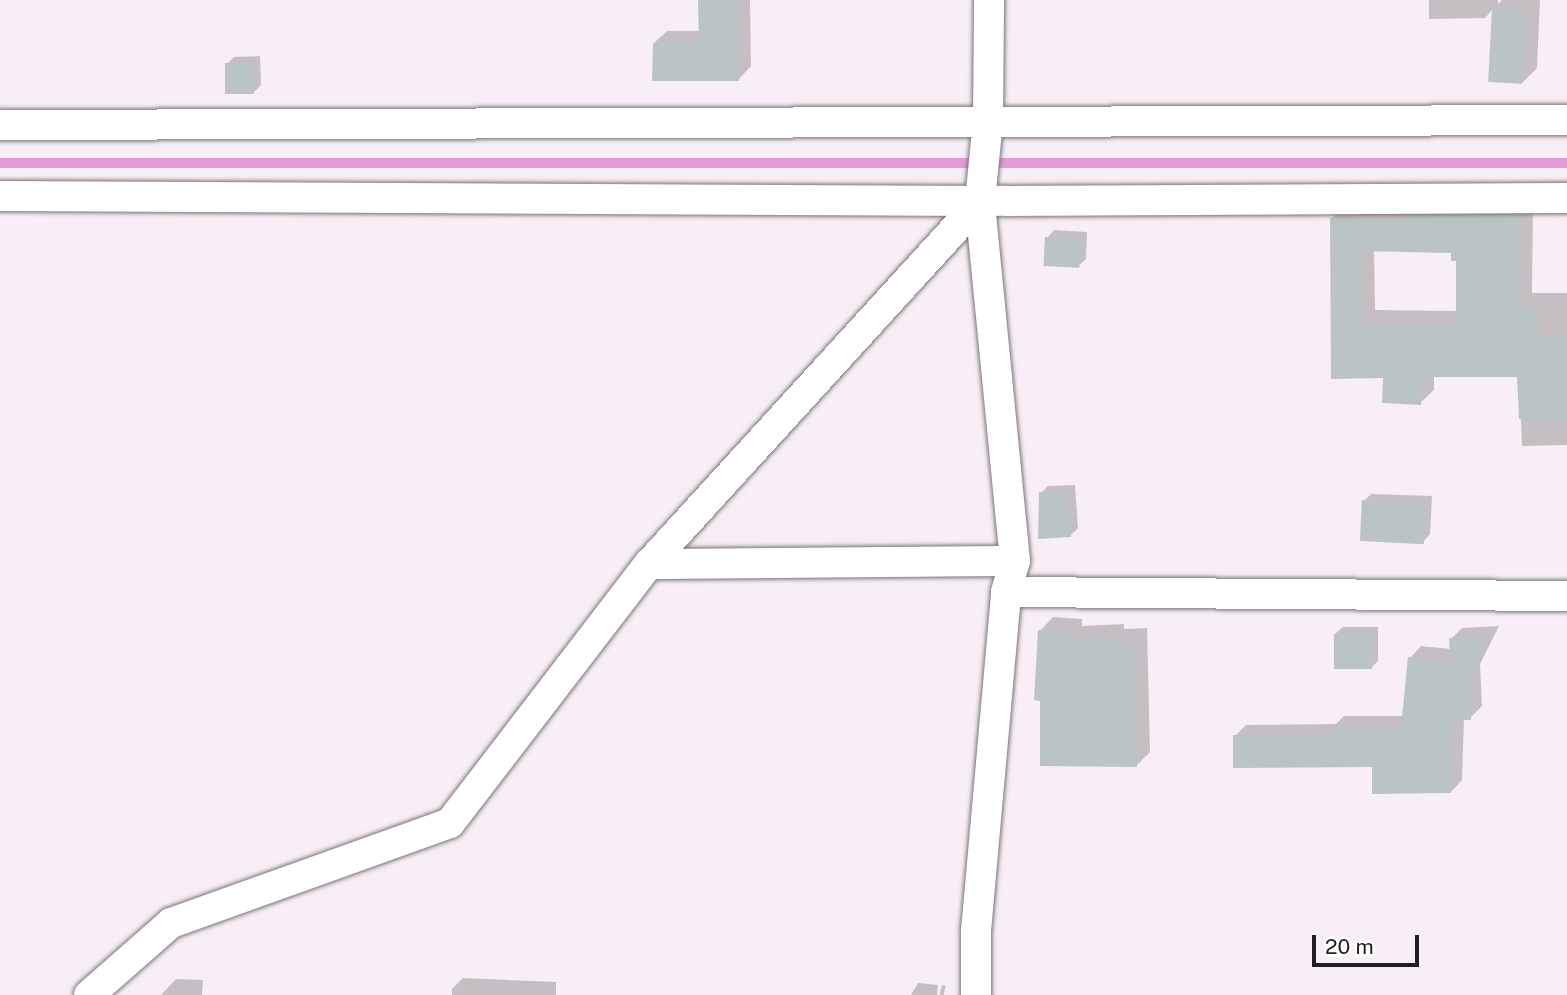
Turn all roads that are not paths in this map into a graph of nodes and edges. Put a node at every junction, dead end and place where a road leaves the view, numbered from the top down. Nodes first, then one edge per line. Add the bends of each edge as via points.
1 (989, 0) edge
2 (1567, 120) edge
3 (0, 125) edge
4 (988, 130) junction
5 (981, 192) junction
6 (0, 196) edge
7 (1567, 198) edge
8 (1015, 561) junction
9 (649, 564) junction
10 (1006, 592) junction
11 (1567, 596) edge
12 (89, 995) edge
13 (976, 995) edge

1 - 4 street
2 - 4 street
3 - 4 street
4 - 5 street
5 - 6 street
5 - 7 street
5 - 8 street
5 - 9 street
8 - 9 street
8 - 10 street
9 - 12 street via 450,824 171,923
10 - 11 street
10 - 13 street via 976,931

